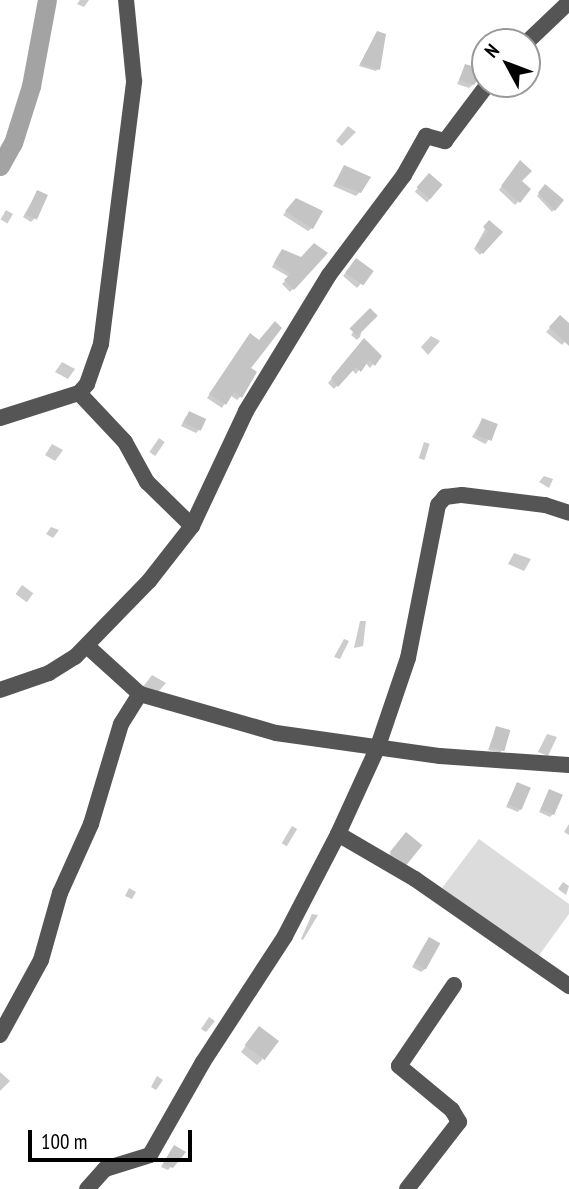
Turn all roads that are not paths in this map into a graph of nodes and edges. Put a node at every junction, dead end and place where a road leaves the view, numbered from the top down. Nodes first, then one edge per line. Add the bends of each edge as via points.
1 (126, 0) edge
2 (569, 2) edge
3 (541, 29) edge
4 (477, 98) edge
5 (79, 393) junction
6 (0, 418) edge
7 (569, 513) edge
8 (192, 526) junction
9 (87, 646) junction
10 (0, 690) edge
11 (140, 694) junction
12 (377, 749) junction
13 (569, 765) edge
14 (338, 834) junction
15 (453, 985) dead end
16 (569, 986) edge
17 (0, 1035) edge
18 (87, 1189) edge
19 (407, 1189) edge

1 - 5 street via 134,81 116,242 101,344 87,384
2 - 3 street
4 - 8 street via 445,141 426,136 404,175 329,275 246,411
5 - 6 street
5 - 8 street via 125,442 147,482
7 - 12 street via 545,505 445,496 438,505 408,658
8 - 9 street via 149,581
9 - 10 street via 49,673
9 - 11 street
11 - 12 street via 189,705 244,727
11 - 17 street via 121,724 91,824 60,893 41,960
12 - 13 street
12 - 14 street
14 - 16 street via 415,879
14 - 18 street via 285,936 203,1062 150,1156 105,1169
15 - 19 street via 399,1066 459,1122

